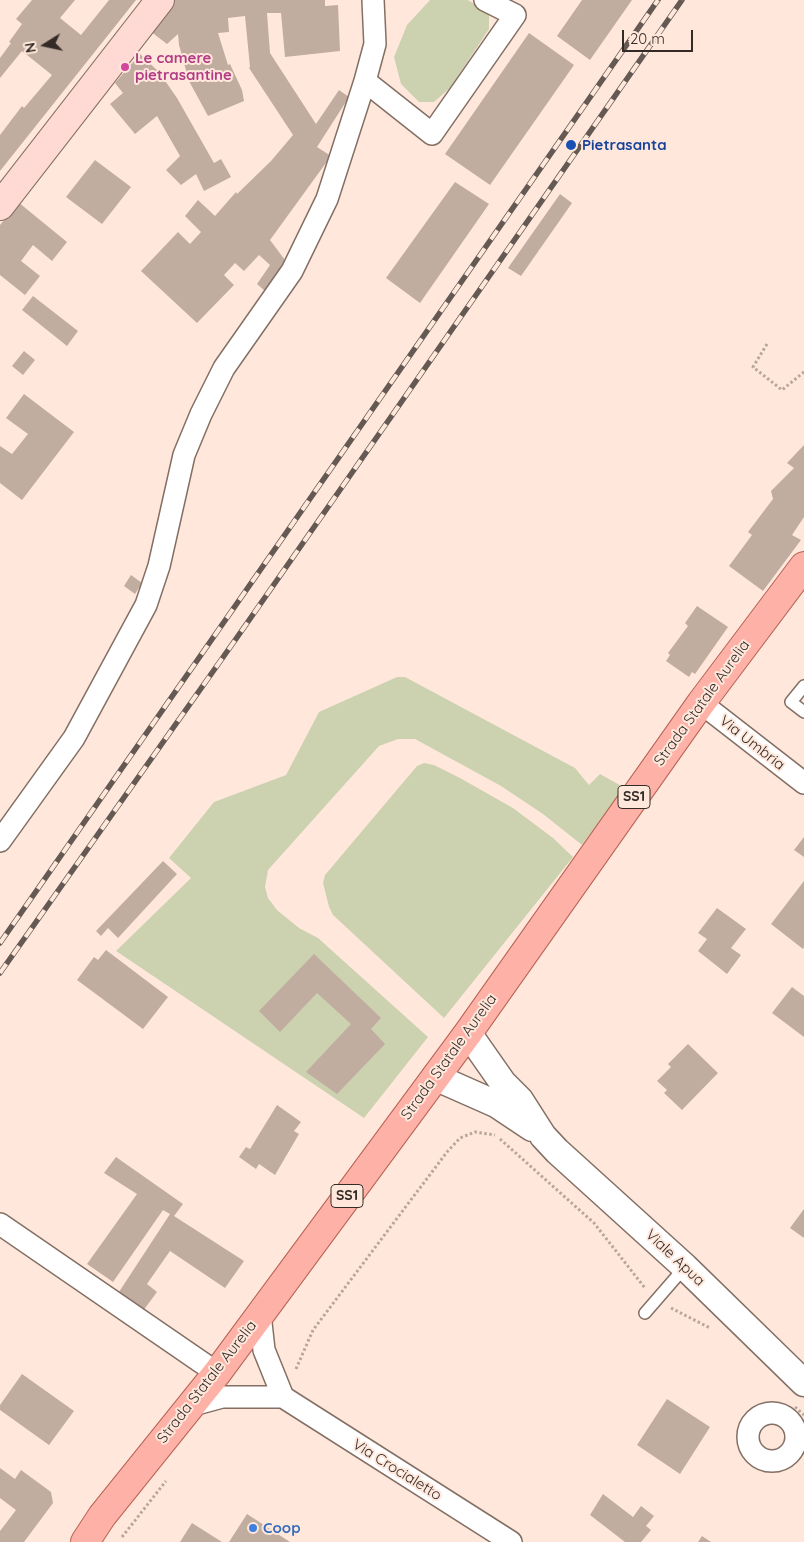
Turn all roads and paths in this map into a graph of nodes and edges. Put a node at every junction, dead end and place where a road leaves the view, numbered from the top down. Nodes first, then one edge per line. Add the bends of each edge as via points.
1 (160, 0) edge
2 (372, 0) edge
3 (495, 2) edge
4 (365, 81) junction
5 (0, 206) edge
6 (768, 344) dead end
7 (804, 372) edge
8 (804, 566) edge
9 (804, 686) edge
10 (700, 703) junction
11 (804, 712) edge
12 (804, 783) edge
13 (0, 841) edge
14 (468, 1033) junction
15 (435, 1078) junction
16 (543, 1136) junction
17 (0, 1224) edge
18 (685, 1267) junction
19 (655, 1300) junction
20 (645, 1313) dead end
21 (260, 1314) junction
22 (717, 1334) dead end
23 (217, 1373) junction
24 (797, 1393) edge
25 (283, 1398) junction
26 (190, 1406) junction
27 (804, 1415) edge
28 (167, 1480) dead end
29 (119, 1540) dead end
30 (85, 1542) edge
31 (512, 1542) edge

1 - 5 main road
2 - 4 street via 375,44
3 - 4 street via 515,15 432,134
4 - 13 street via 327,199 296,263 224,368 201,414 184,456 159,566 146,606 74,738
6 - 7 path via 753,367 782,390
8 - 10 main road, Strada Statale Aurelia / SS1
9 - 11 lane via 791,702
10 - 12 street, Via Umbria
10 - 14 main road, Strada Statale Aurelia / SS1
14 - 15 main road, Strada Statale Aurelia / SS1
14 - 16 street, Viale Apua via 503,1083 520,1100
15 - 16 street, Viale Apua via 496,1104
15 - 21 main road, Strada Statale Aurelia / SS1
16 - 18 street, Viale Apua
17 - 23 street
18 - 19 lane
18 - 24 street, Viale Apua
19 - 20 lane
19 - 22 path
19 - 25 path via 594,1223 495,1135 476,1132 460,1138 446,1152 313,1330
21 - 23 main road, Strada Statale Aurelia / SS1
21 - 25 street via 264,1350
23 - 26 main road, Strada Statale Aurelia / SS1
24 - 27 path
25 - 26 street via 222,1397
25 - 31 street, Via Crocialetto
26 - 30 main road, Strada Statale Aurelia / SS1
28 - 29 path

